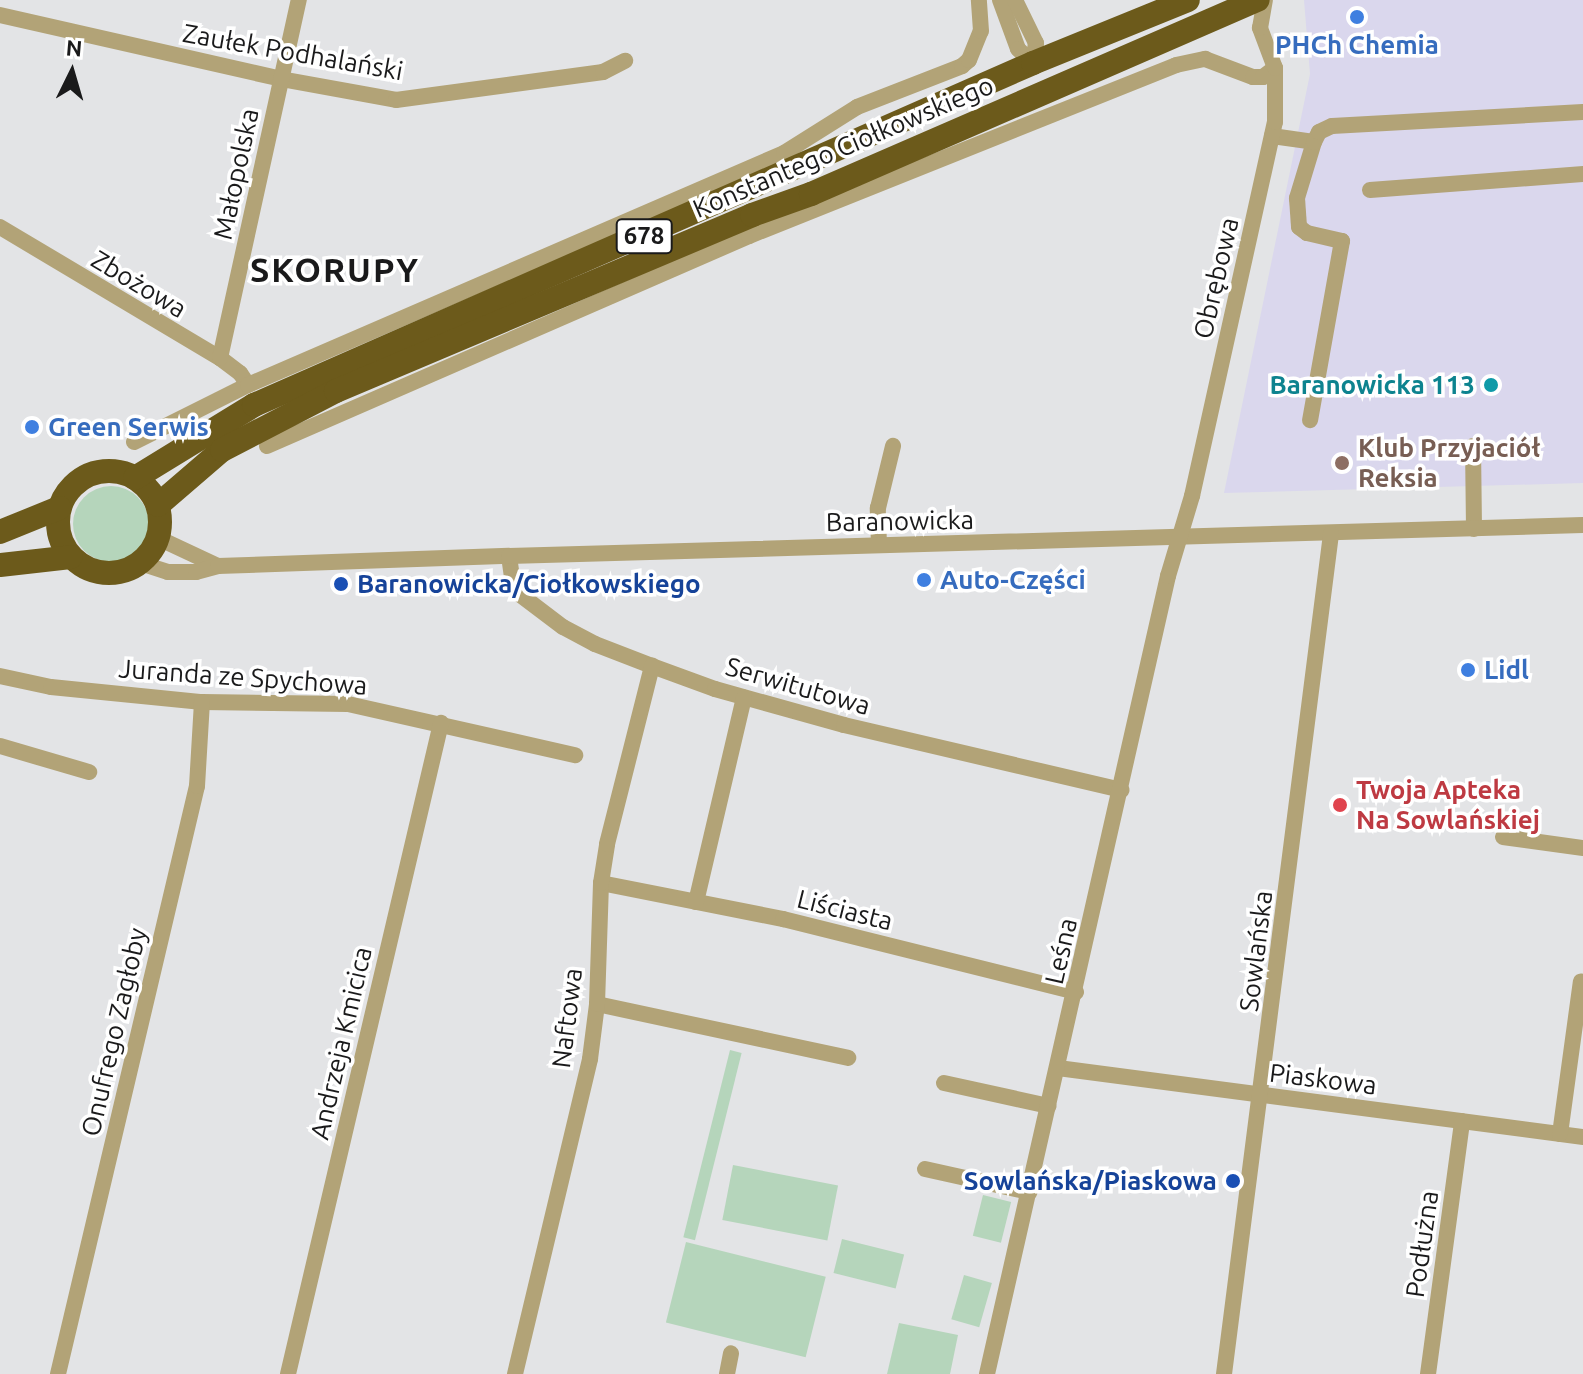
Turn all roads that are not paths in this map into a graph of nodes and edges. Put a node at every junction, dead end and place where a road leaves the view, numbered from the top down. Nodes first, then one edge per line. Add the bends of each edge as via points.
1 (299, 0) edge
2 (979, 0) edge
3 (1000, 0) edge
4 (1015, 0) edge
5 (1188, 0) edge
6 (1258, 0) edge
7 (1265, 0) edge
8 (1231, 12) junction
9 (0, 15) edge
10 (1260, 28) junction
11 (625, 61) dead end
12 (1033, 63) junction
13 (1275, 68) junction
14 (281, 79) junction
15 (1044, 92) junction
16 (1583, 112) edge
17 (1272, 136) junction
18 (1314, 142) junction
19 (1583, 174) edge
20 (1370, 190) dead end
21 (0, 227) edge
22 (220, 358) junction
23 (248, 385) junction
24 (1310, 420) dead end
25 (134, 442) dead end
26 (267, 446) dead end
27 (893, 446) dead end
28 (1473, 446) dead end
29 (135, 478) junction
30 (158, 505) junction
31 (59, 508) junction
32 (1583, 525) edge
33 (1474, 529) junction
34 (0, 532) edge
35 (1331, 534) junction
36 (158, 538) junction
37 (1179, 539) junction
38 (879, 545) junction
39 (509, 556) junction
40 (71, 557) junction
41 (140, 563) junction
42 (0, 565) edge
43 (218, 566) junction
44 (652, 666) junction
45 (0, 676) edge
46 (744, 698) junction
47 (202, 702) junction
48 (441, 723) junction
49 (0, 746) edge
50 (575, 755) dead end
51 (89, 772) dead end
52 (1122, 790) junction
53 (1503, 837) dead end
54 (1583, 848) edge
55 (601, 883) junction
56 (696, 902) junction
57 (1581, 981) edge
58 (1076, 992) junction
59 (597, 1004) junction
60 (848, 1058) dead end
61 (1058, 1068) junction
62 (944, 1083) dead end
63 (1261, 1096) junction
64 (1049, 1106) junction
65 (1462, 1121) junction
66 (1560, 1134) junction
67 (1583, 1137) edge
68 (925, 1169) dead end
69 (1029, 1192) junction
70 (731, 1353) dead end
71 (58, 1372) edge
72 (288, 1374) edge
73 (515, 1374) edge
74 (727, 1374) edge
75 (987, 1374) edge
76 (1224, 1374) edge
77 (1428, 1374) edge

1 - 14 street, Małopolska
2 - 23 street via 977,44 962,66 857,107 784,153
3 - 12 street via 1018,49
4 - 12 street via 1036,43
5 - 12 highway, Konstantego Ciołkowskiego / 678
6 - 8 highway, Konstantego Ciołkowskiego / 678
7 - 10 street
8 - 10 street
8 - 15 highway, Konstantego Ciołkowskiego / 678
9 - 14 street, Zaułek Podhalański
10 - 13 street, Obrębowa
11 - 14 street, Zaułek Podhalański via 603,72 396,100
12 - 15 highway
12 - 29 highway, Konstantego Ciołkowskiego / 678 via 254,405
13 - 17 street, Obrębowa
13 - 26 street via 1253,77 1205,59 1176,65 749,236
14 - 22 street, Małopolska
15 - 30 highway, Konstantego Ciołkowskiego / 678 via 336,391 222,450
16 - 18 street via 1332,126 1319,132
17 - 18 street
17 - 37 street, Obrębowa
18 - 24 street via 1297,198 1299,227 1342,241
19 - 20 street
21 - 22 street, Zbożowa
22 - 23 street, Zbożowa
23 - 25 street
27 - 38 street via 878,508
28 - 33 street
29 - 30 highway
29 - 31 highway via 119,472 93,473 75,484
30 - 36 highway
31 - 34 highway
31 - 40 highway via 62,543
32 - 33 street, Baranowicka
33 - 35 street, Baranowicka
35 - 37 street, Baranowicka
35 - 63 street, Sowlańska
36 - 41 highway
36 - 43 street, Baranowicka
37 - 38 street, Baranowicka
37 - 52 street, Leśna
38 - 39 street, Baranowicka
39 - 43 street, Baranowicka
39 - 44 street, Serwitutowa via 514,590 574,633
40 - 41 highway via 83,567 112,574
40 - 42 highway
41 - 43 street, Baranowicka via 168,572
44 - 46 street, Serwitutowa
44 - 55 street, Naftowa
45 - 47 street, Juranda ze Spychowa via 51,687
46 - 52 street, Serwitutowa
46 - 56 street
47 - 48 street, Juranda ze Spychowa via 348,704
47 - 71 street, Onufrego Zagłoby via 197,786
48 - 50 street, Juranda ze Spychowa
48 - 72 street, Andrzeja Kmicica
49 - 51 street
52 - 58 street, Leśna
53 - 54 street
55 - 56 street, Liściasta
55 - 59 street, Naftowa
56 - 58 street, Liściasta
57 - 66 street
58 - 61 street, Leśna
59 - 60 street
59 - 73 street, Naftowa via 590,1059
61 - 63 street, Piaskowa
61 - 64 street, Leśna
62 - 64 street
63 - 65 street, Piaskowa
63 - 76 street, Sowlańska
64 - 69 street, Leśna
65 - 66 street, Piaskowa
65 - 77 street, Podłużna
66 - 67 street, Piaskowa
68 - 69 street
69 - 75 street, Leśna
70 - 74 street

